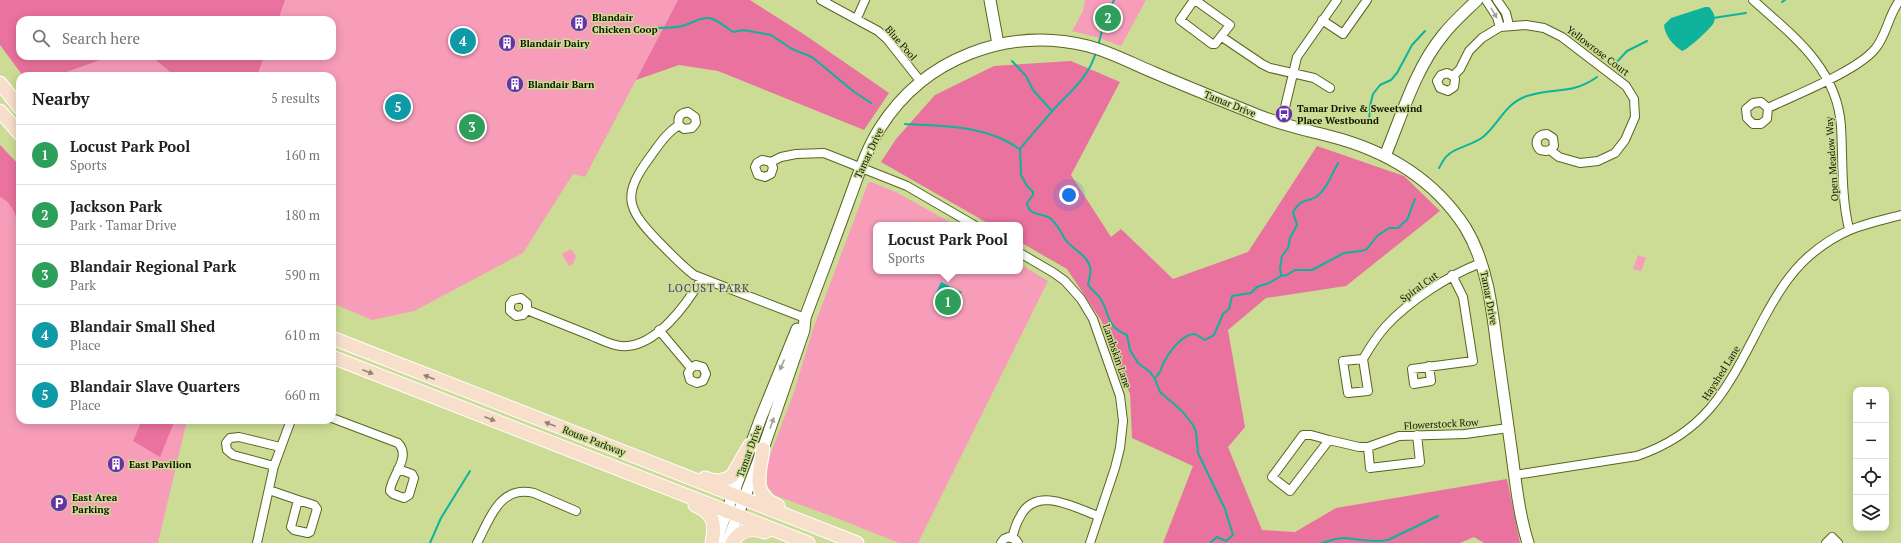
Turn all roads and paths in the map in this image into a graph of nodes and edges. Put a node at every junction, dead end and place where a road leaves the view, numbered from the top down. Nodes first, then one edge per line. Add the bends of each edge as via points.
1 (820, 0) edge
2 (865, 0) edge
3 (990, 0) edge
4 (1194, 0) edge
5 (1337, 0) edge
6 (1367, 0) edge
7 (1478, 0) edge
8 (1486, 0) edge
9 (1497, 0) edge
10 (1753, 0) edge
11 (1900, 0) edge
12 (856, 18) junction
13 (1322, 20) junction
14 (1509, 25) junction
15 (1500, 27) junction
16 (1222, 37) junction
17 (998, 44) junction
18 (1292, 73) junction
19 (1453, 76) dead end
20 (1827, 80) junction
21 (921, 82) junction
22 (0, 83) edge
23 (1330, 88) dead end
24 (16, 103) edge
25 (1768, 108) dead end
26 (0, 111) edge
27 (0, 124) edge
28 (1281, 124) junction
29 (679, 125) dead end
30 (16, 129) edge
31 (16, 136) edge
32 (1550, 150) dead end
33 (1385, 156) junction
34 (771, 162) dead end
35 (862, 167) junction
36 (1901, 215) edge
37 (969, 222) edge
38 (1849, 229) junction
39 (1023, 255) edge
40 (1481, 263) junction
41 (1452, 276) junction
42 (702, 278) junction
43 (527, 310) dead end
44 (806, 318) junction
45 (659, 330) junction
46 (336, 340) edge
47 (1362, 359) junction
48 (336, 360) edge
49 (1429, 366) dead end
50 (690, 368) dead end
51 (336, 420) edge
52 (289, 424) edge
53 (1508, 428) junction
54 (1417, 435) junction
55 (1329, 440) junction
56 (750, 445) junction
57 (280, 447) junction
58 (1368, 447) junction
59 (763, 449) junction
60 (625, 454) junction
61 (591, 458) junction
62 (274, 466) junction
63 (398, 469) dead end
64 (1515, 475) junction
65 (269, 490) junction
66 (738, 496) junction
67 (298, 500) dead end
68 (576, 511) dead end
69 (731, 514) junction
70 (1098, 516) junction
71 (844, 538) junction
72 (1015, 540) edge
73 (257, 543) edge
74 (477, 543) edge
75 (714, 543) edge
76 (727, 543) edge
77 (732, 543) edge
78 (794, 543) edge
79 (808, 543) edge
80 (857, 543) edge
81 (1001, 543) edge
82 (1090, 543) edge
83 (1528, 543) edge
84 (1826, 543) edge
85 (1838, 543) edge

1 - 12 street, Blue Pool
2 - 12 street
3 - 17 street
4 - 16 street via 1230,25
4 - 16 street via 1180,20 1212,44 1217,43
5 - 13 street
6 - 13 street via 1343,34
7 - 33 street via 1443,35 1430,53
8 -> 15 street
9 - 14 street via 1506,13
10 - 20 street, Open Meadow Way via 1799,40 1816,60
11 - 20 street via 1893,9 1875,49 1859,63
12 - 21 street, Blue Pool via 887,39
13 - 18 street via 1297,57
14 - 15 street, Yellowrose Court
14 - 32 street, Yellowrose Court via 1535,26 1552,31 1618,78 1634,99 1635,117 1628,135 1620,148 1608,158 1598,162 1580,163 1559,157
15 - 19 street via 1474,45
16 - 18 street via 1262,64
17 - 21 street, Tamar Drive via 951,62
17 - 28 street, Tamar Drive via 1044,40 1088,46
18 - 23 street via 1314,78
18 - 28 street
20 - 25 street
20 - 38 street, Open Meadow Way via 1839,115 1843,193
21 - 35 street, Tamar Drive via 892,111 879,130
22 - 24 main road
26 - 30 main road
27 - 31 main road
28 - 33 street, Tamar Drive via 1349,141
29 - 42 street via 668,133 636,177 632,193 633,209 642,224 679,263
33 - 40 street, Tamar Drive via 1409,169 1438,192 1466,230
34 - 35 street via 781,157 817,152
35 - 37 street via 923,194
35 - 44 street, Tamar Drive
36 - 38 street, Hayshed Lane
38 - 64 street, Hayshed Lane via 1814,253 1790,276 1722,394 1706,415 1683,435 1637,456
39 - 70 street, Lambskin Lane via 1054,273 1081,299 1093,319 1118,389 1123,421 1120,448
40 - 41 street, Spiral Cut
40 - 53 street, Tamar Drive via 1490,298
41 - 47 street, Spiral Cut via 1396,315
41 - 49 street via 1463,297 1473,361
42 - 44 street
42 - 45 street via 687,303
43 - 45 street via 620,346 638,344
44 -> 56 street, Tamar Drive via 798,327
59 -> 44 street, Tamar Drive
45 - 50 street
60 -> 46 main road, Rouse Parkway
47 - 47 street via 1343,361 1348,393 1368,391
48 -> 61 main road, Rouse Parkway
51 - 63 street via 398,443 402,454
52 - 57 street
53 - 54 street, Flowerstock Row via 1465,434
53 - 64 street, Tamar Drive
54 - 58 street, Flowerstock Row via 1399,436
54 - 58 street via 1420,462 1370,468
55 - 55 street, Flowerstock Row via 1290,491 1272,477 1303,435
55 - 58 street, Flowerstock Row via 1359,448
56 - 60 main road via 732,476 716,481 670,465
56 - 66 street, Tamar Drive
57 - 62 street
57 - 62 street via 239,437 230,438 226,443 227,450 233,455
59 - 66 street, Tamar Drive via 749,489
59 - 71 main road via 759,484 764,497 770,502 822,524
60 - 66 main road, Rouse Parkway
61 - 69 main road, Rouse Parkway
61 - 75 main road via 632,481 704,509 714,523
62 - 65 street
64 - 83 street, Tamar Drive via 1520,512
65 - 67 street
65 - 73 street
66 - 69 street, Tamar Drive
66 - 71 main road, Rouse Parkway
68 - 74 street via 534,494 514,493 500,501
69 - 75 street, Tamar Drive
69 - 76 street, Tamar Drive
69 - 79 main road, Rouse Parkway
70 - 72 street via 1049,499 1041,500 1024,511
70 - 82 street, Lambskin Lane
71 - 80 main road, Rouse Parkway
72 - 81 street via 1007,538
77 - 78 main road via 739,535 754,529
84 - 85 street via 1832,537

